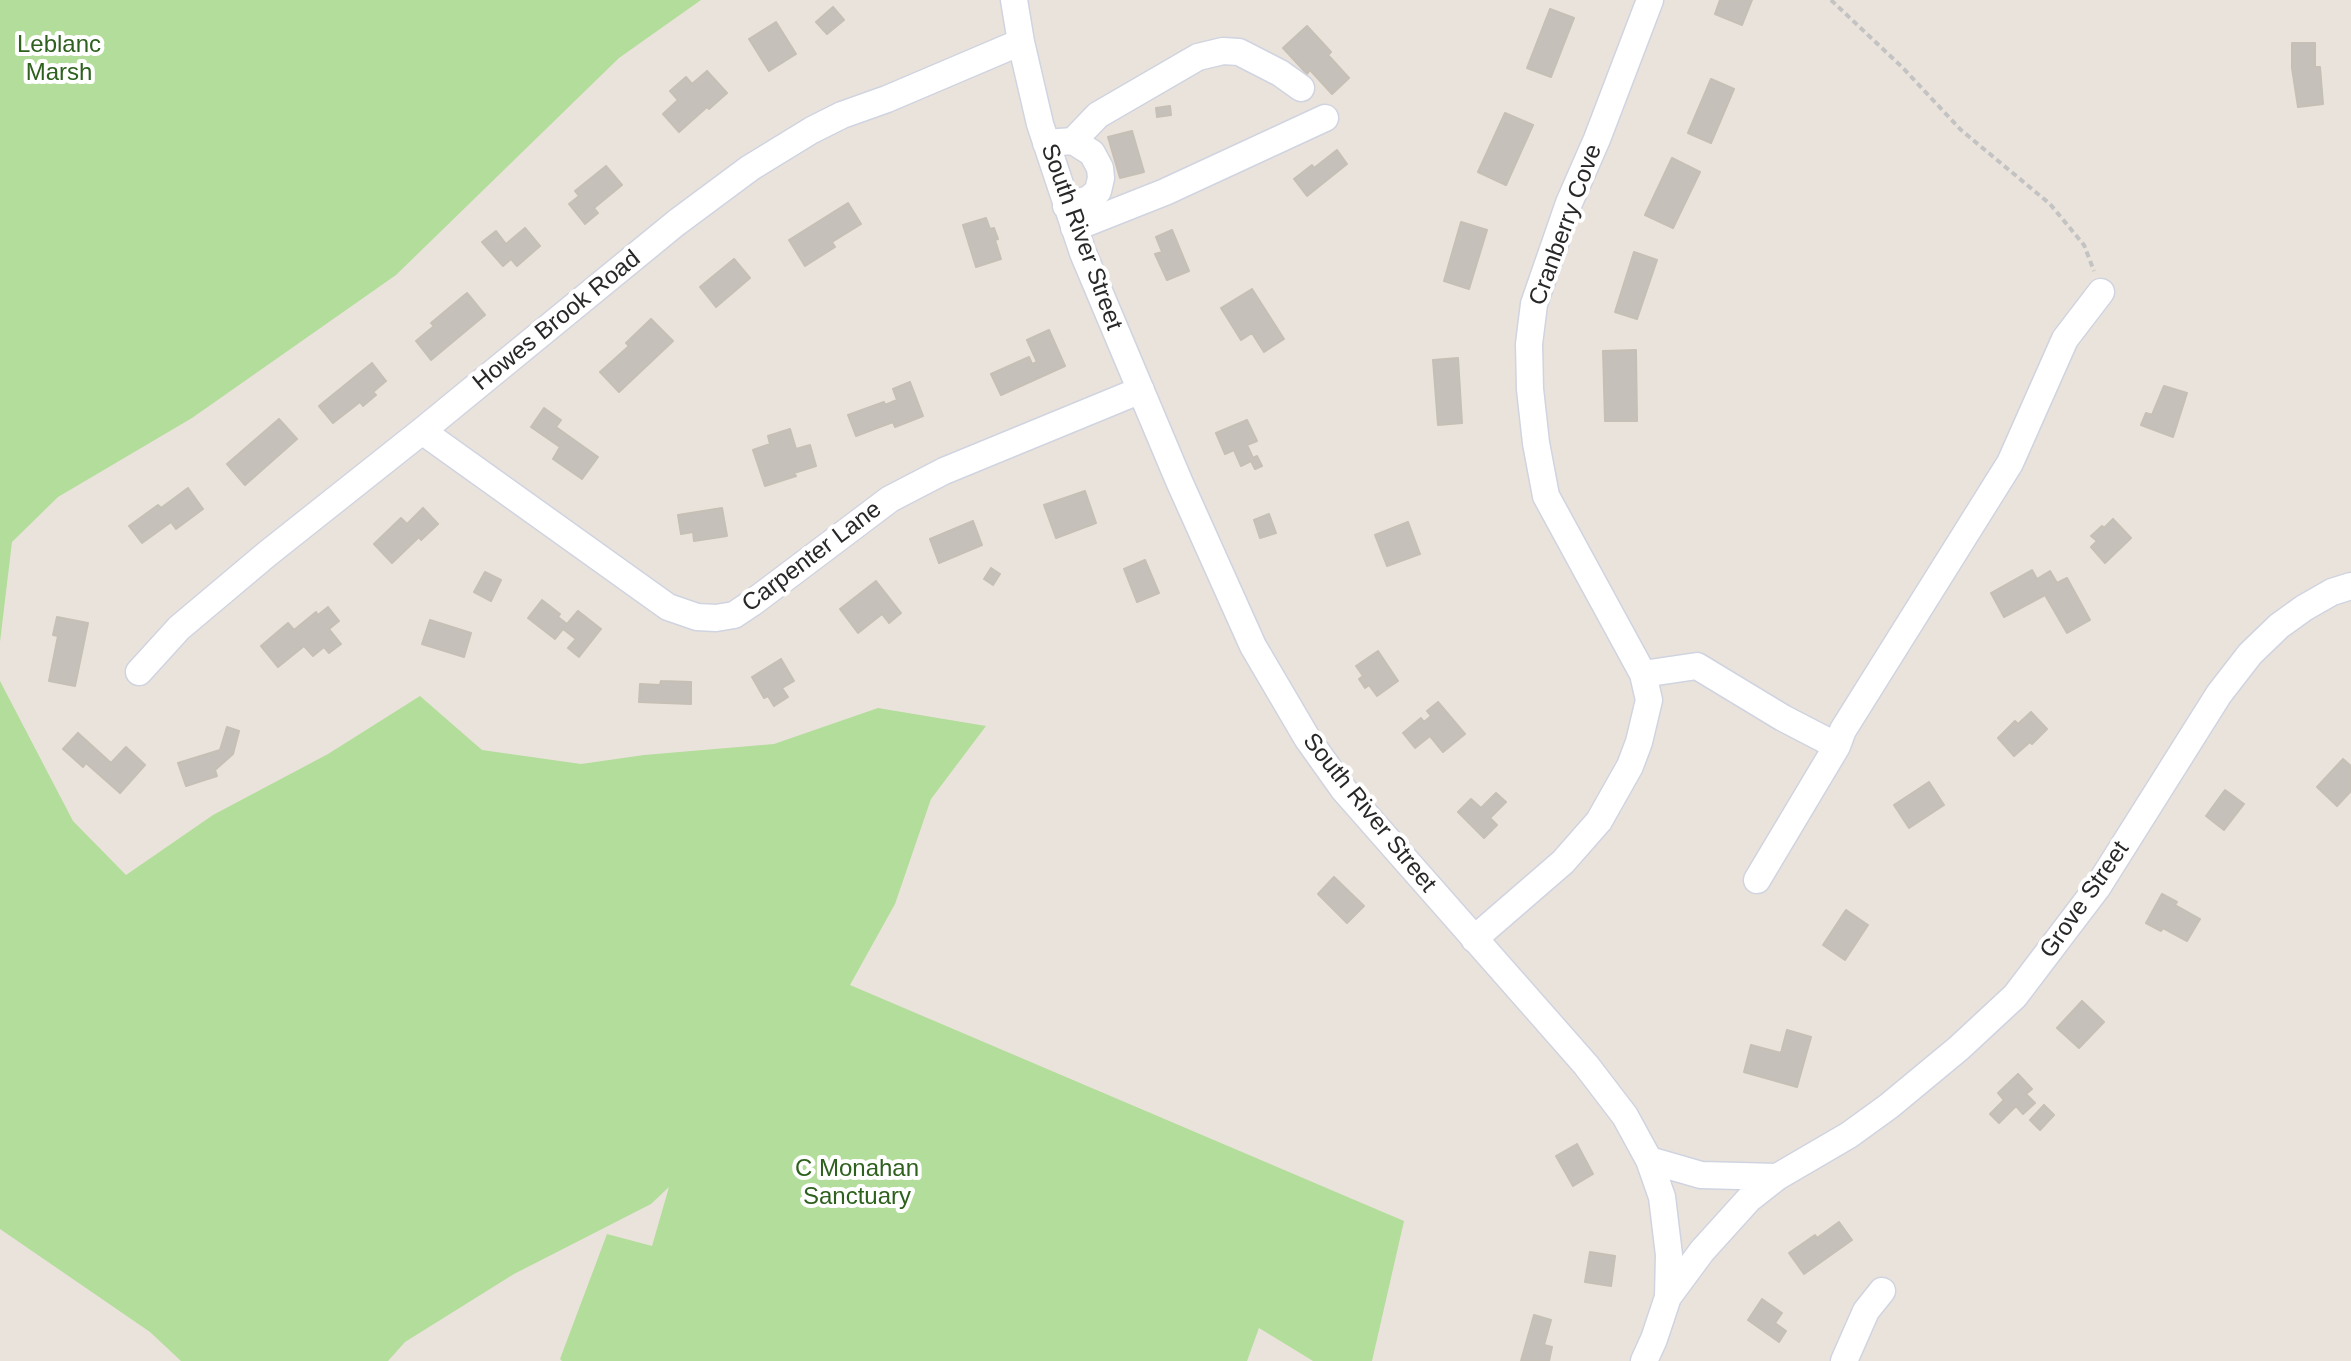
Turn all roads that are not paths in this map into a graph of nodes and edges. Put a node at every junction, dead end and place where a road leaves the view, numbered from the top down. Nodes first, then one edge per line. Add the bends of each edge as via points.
1 (1014, 0) edge
2 (1650, 0) edge
3 (1021, 42) junction
4 (1301, 88) dead end
5 (1325, 118) dead end
6 (1073, 141) junction
7 (1046, 143) junction
8 (1070, 217) junction
9 (2101, 292) road end
10 (1141, 390) junction
11 (422, 431) junction
12 (2351, 586) edge
13 (139, 672) dead end
14 (1643, 674) junction
15 (1837, 746) junction
16 (1757, 880) dead end
17 (1474, 939) junction
18 (1649, 1160) junction
19 (1777, 1177) junction
20 (1882, 1291) dead end
21 (1668, 1297) junction
22 (1644, 1361) edge
23 (1844, 1361) edge

1 - 3 street, South River Street
2 - 14 street, Cranberry Cove via 1569,203 1534,304 1529,344 1534,429 1546,496
3 - 7 street, South River Street
3 - 11 street, Howes Brook Road via 842,115 750,168
4 - 6 street via 1239,52 1223,51 1198,57 1098,115
5 - 8 street via 1165,192
6 - 7 street
6 - 8 street via 1092,153 1101,178 1098,191
7 - 8 street, South River Street
8 - 10 street, South River Street
9 - 15 street via 2065,339 2010,463
10 - 11 street, Carpenter Lane via 944,471 890,499 752,603 734,615 716,618 668,607
10 - 17 street, South River Street via 1228,592 1285,702 1344,790
11 - 13 street, Howes Brook Road via 179,628
12 - 19 street, Grove Street via 2304,608 2250,654 2219,694 2097,888 2015,996 1889,1106
14 - 15 street via 1697,666
14 - 17 street, Cranberry Cove via 1649,700 1639,742 1599,821 1563,862
15 - 16 street
17 - 18 street, South River Street via 1586,1065 1625,1116
18 - 19 street via 1701,1175
18 - 21 street, South River Street via 1662,1197
19 - 21 street, Grove Street via 1729,1220
20 - 23 street via 1866,1311
21 - 22 street, South River Street

